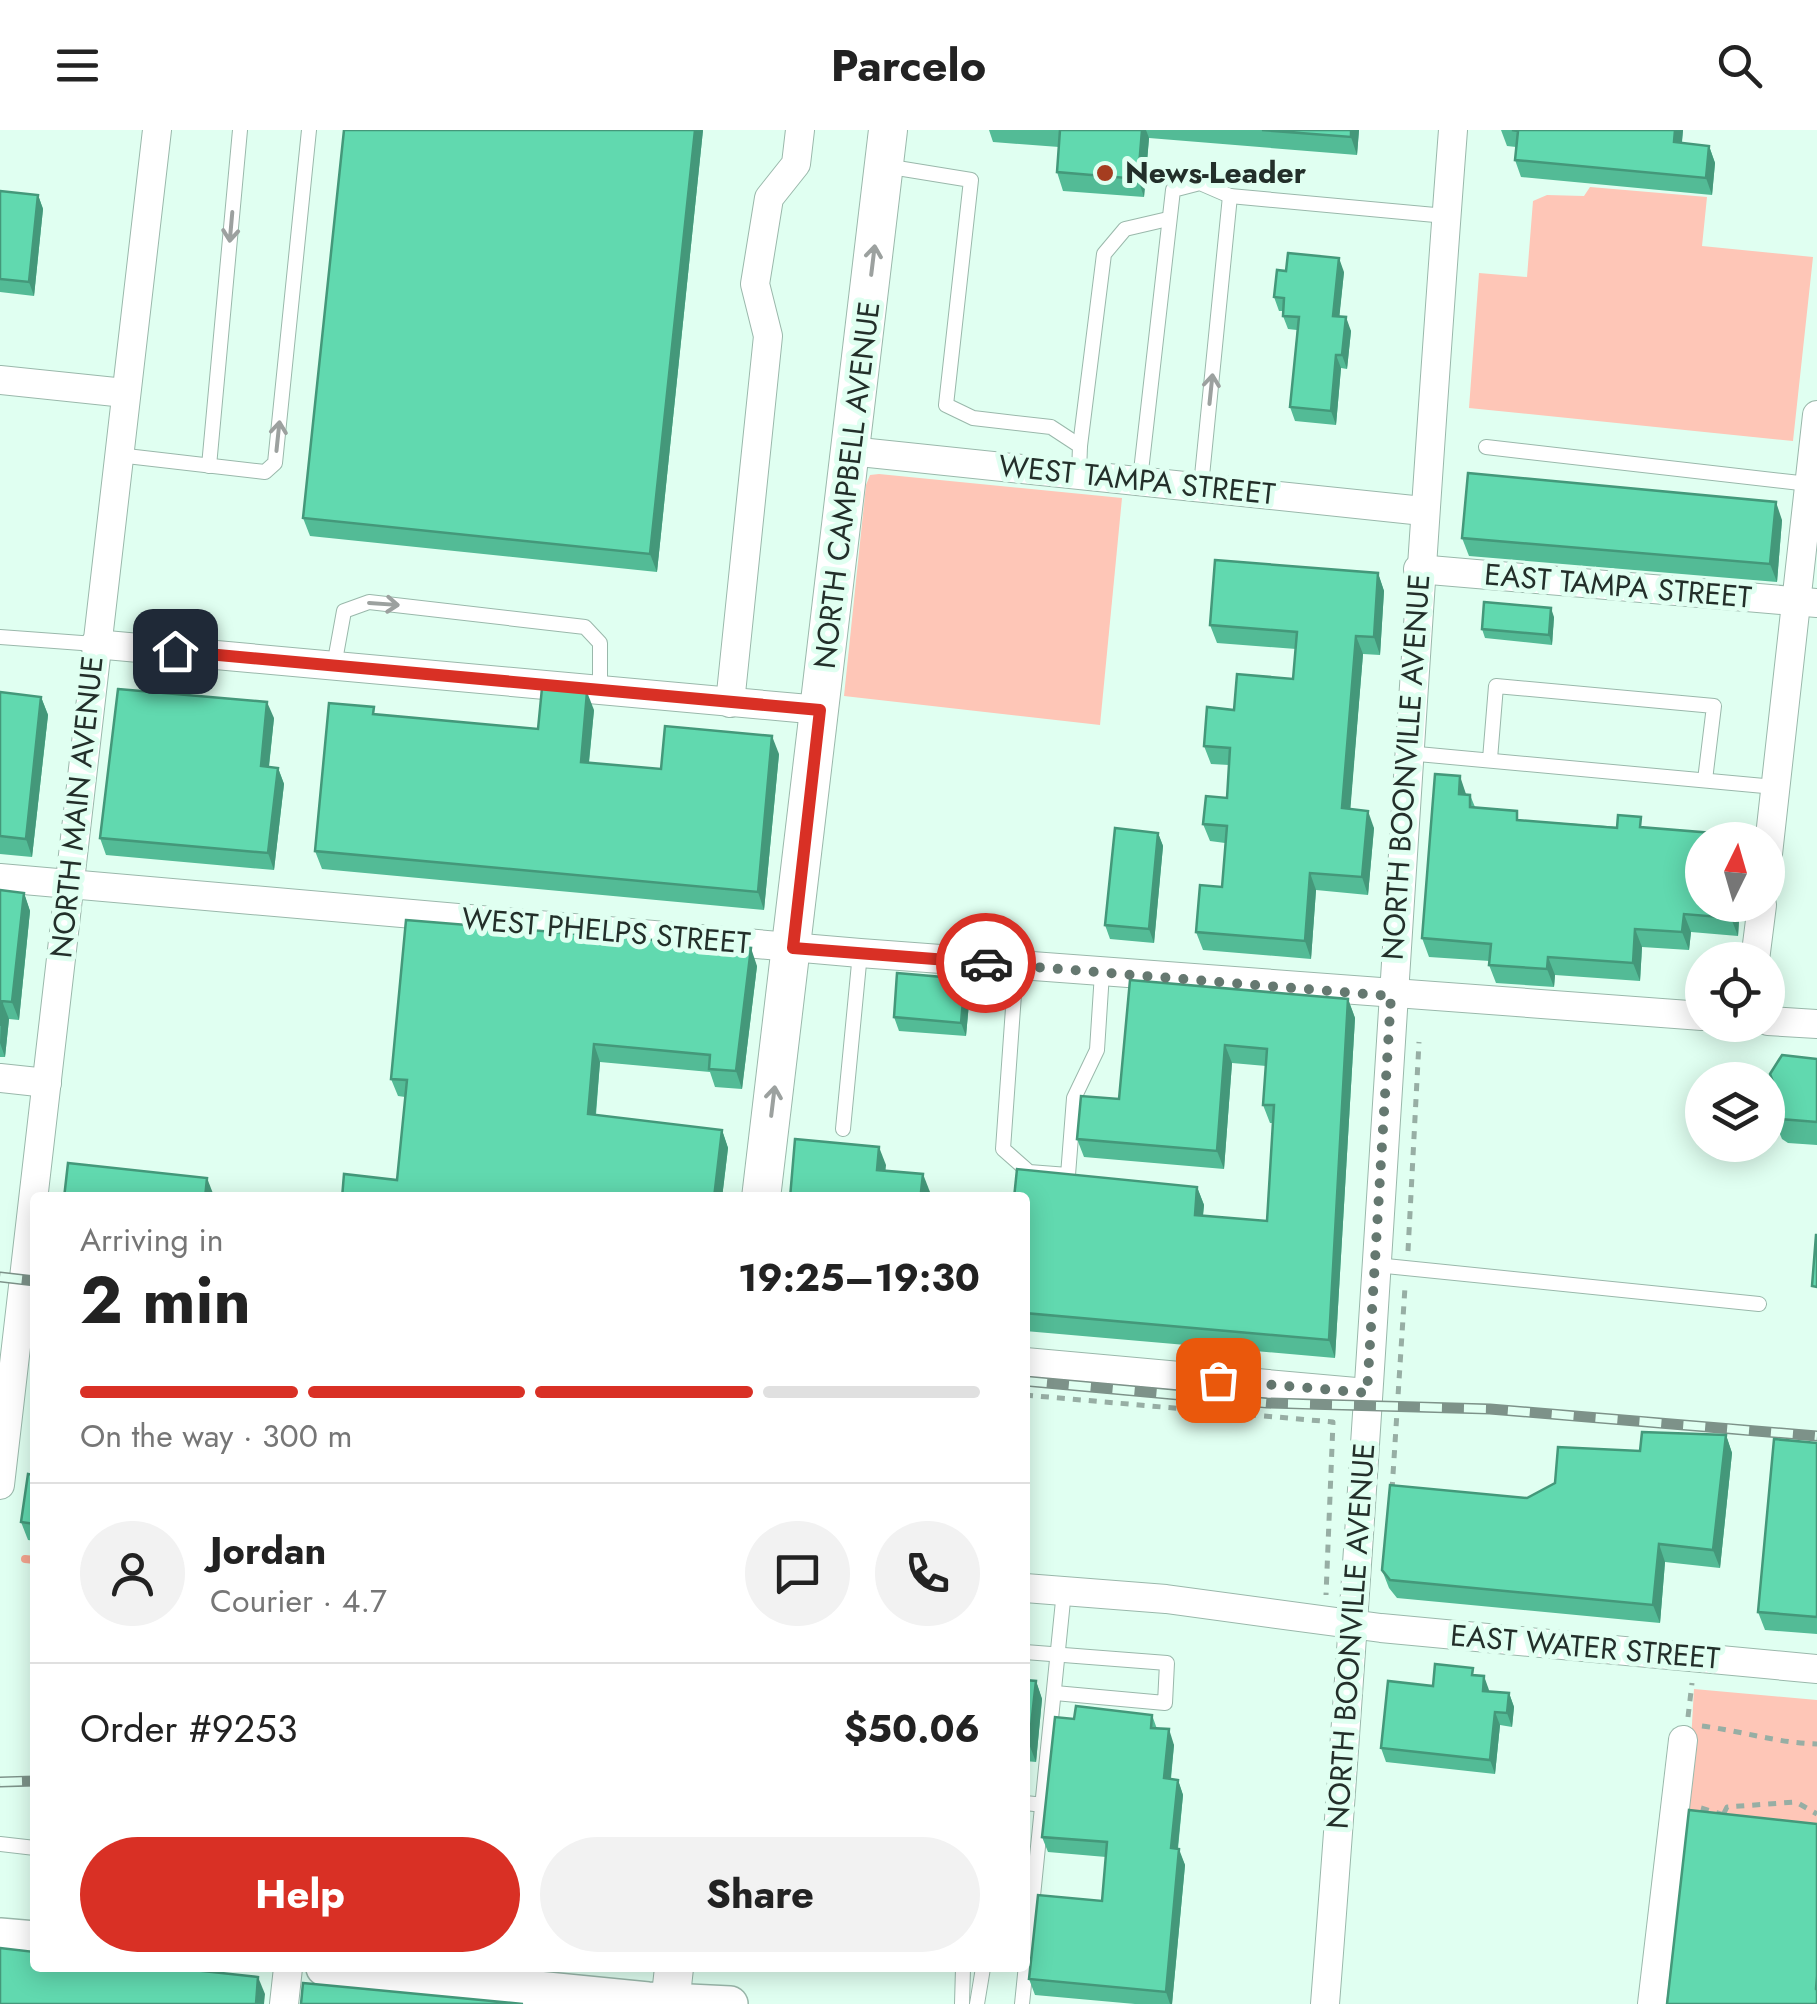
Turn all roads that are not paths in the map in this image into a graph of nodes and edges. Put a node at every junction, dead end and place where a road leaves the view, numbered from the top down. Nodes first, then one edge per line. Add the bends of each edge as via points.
1 (157, 130) edge
2 (240, 130) edge
3 (308, 130) edge
4 (800, 130) edge
5 (1453, 130) edge
6 (886, 148) edge
7 (1230, 196) junction
8 (1446, 216) junction
9 (1168, 219) junction
10 (0, 380) edge
11 (125, 393) junction
12 (1817, 414) edge
13 (1486, 447) dead end
14 (850, 451) junction
15 (118, 455) junction
16 (1079, 460) junction
17 (209, 466) junction
18 (1140, 480) junction
19 (1810, 484) junction
20 (1202, 486) junction
21 (1422, 510) junction
22 (1418, 569) junction
23 (1807, 602) edge
24 (0, 637) edge
25 (95, 644) junction
26 (334, 666) junction
27 (600, 691) junction
28 (730, 703) junction
29 (820, 710) junction
30 (1406, 753) junction
31 (1490, 760) junction
32 (1705, 780) junction
33 (1776, 787) junction
34 (1772, 822) edge
35 (0, 878) edge
36 (69, 884) junction
37 (793, 948) junction
38 (860, 953) junction
39 (1016, 966) junction
40 (1102, 972) junction
41 (1391, 996) junction
42 (1685, 1015) edge
43 (1785, 1022) edge
44 (1817, 1024) edge
45 (0, 1078) edge
46 (47, 1083) junction
47 (843, 1129) dead end
48 (37, 1192) edge
49 (762, 1192) edge
50 (1376, 1265) junction
51 (30, 1269) edge
52 (1759, 1304) dead end
53 (1030, 1362) edge
54 (1367, 1393) junction
55 (0, 1485) edge
56 (1030, 1588) edge
57 (1064, 1591) junction
58 (1353, 1625) junction
59 (1030, 1652) edge
60 (1059, 1655) junction
61 (1817, 1669) edge
62 (1055, 1693) junction
63 (1692, 1733) road end
64 (1030, 1804) edge
65 (1044, 1805) junction
66 (0, 1844) edge
67 (30, 1847) edge
68 (1030, 1932) edge
69 (0, 1936) edge
70 (30, 1939) edge
71 (288, 1972) edge
72 (410, 1972) edge
73 (963, 1972) edge
74 (982, 1972) edge
75 (1026, 1972) edge
76 (453, 1974) edge
77 (672, 1991) edge
78 (284, 2004) edge
79 (730, 2004) edge
80 (962, 2004) edge
81 (977, 2004) edge
82 (1022, 2004) edge
83 (1324, 2004) edge
84 (1652, 2004) edge

1 - 11 street, NORTH MAIN AVENUE
2 -> 17 lane
17 -> 3 lane via 265,472 275,464
4 - 28 street via 796,164 769,198 755,284 768,336
5 - 8 street, NORTH BOONVILLE AVENUE
14 -> 6 main road, NORTH CAMPBELL AVENUE
6 - 16 lane via 971,180 946,405 973,418 1051,427
7 - 8 lane
7 - 9 lane via 1200,184 1173,190
20 -> 7 lane
8 - 21 street, NORTH BOONVILLE AVENUE
9 - 16 lane via 1126,229 1104,254
9 - 18 lane
10 - 11 street
11 - 15 street, NORTH MAIN AVENUE
12 - 19 street
13 - 19 lane
14 - 16 street, WEST TAMPA STREET
14 - 29 main road, NORTH CAMPBELL AVENUE
15 - 17 lane
15 - 25 street, NORTH MAIN AVENUE
16 - 18 street, WEST TAMPA STREET
18 - 20 street, WEST TAMPA STREET
19 - 23 street
20 - 21 street, WEST TAMPA STREET
21 - 22 street, NORTH BOONVILLE AVENUE
22 - 23 street, EAST TAMPA STREET
22 - 30 street, NORTH BOONVILLE AVENUE
23 - 33 street
24 - 25 lane
25 - 26 street
25 - 36 street, NORTH MAIN AVENUE
26 - 27 street
26 -> 27 lane via 344,611 369,602 585,627 600,643
27 - 28 street
28 - 29 street
29 - 37 main road, NORTH CAMPBELL AVENUE
30 - 31 lane
30 - 41 street, NORTH BOONVILLE AVENUE
31 - 32 lane
31 - 32 lane via 1496,686 1714,706
32 - 33 lane
33 - 34 street
35 - 36 street, WEST PHELPS STREET
36 - 37 street, WEST PHELPS STREET
36 - 46 street, NORTH MAIN AVENUE
37 - 38 street, WEST PHELPS STREET
49 -> 37 main road, NORTH CAMPBELL AVENUE
38 - 39 street, WEST PHELPS STREET
38 - 47 lane
39 - 40 street, WEST PHELPS STREET
39 - 40 lane via 1003,1148 1029,1172 1068,1175 1074,1098 1096,1050
40 - 41 street, WEST PHELPS STREET
41 - 42 street, WEST PHELPS STREET
41 - 50 street, NORTH BOONVILLE AVENUE
43 - 44 street
45 - 46 street
46 - 48 street, NORTH MAIN AVENUE
50 - 52 lane
50 - 54 street, NORTH BOONVILLE AVENUE
51 - 55 street, NORTH MAIN AVENUE
53 - 54 street
54 - 58 street, NORTH BOONVILLE AVENUE
56 - 57 street, EAST WATER STREET
57 - 58 street, EAST WATER STREET
57 - 60 lane
58 - 61 street, EAST WATER STREET
58 - 83 street, NORTH BOONVILLE AVENUE
59 - 60 lane
60 - 62 lane
60 - 62 lane via 1167,1663 1165,1703
62 - 65 lane
63 - 84 street
64 - 65 lane
65 - 68 lane
66 - 67 lane
69 - 70 street
71 - 78 street
72 - 76 street
73 - 80 lane
74 - 81 lane
75 - 82 lane
76 - 77 street
77 - 79 street

